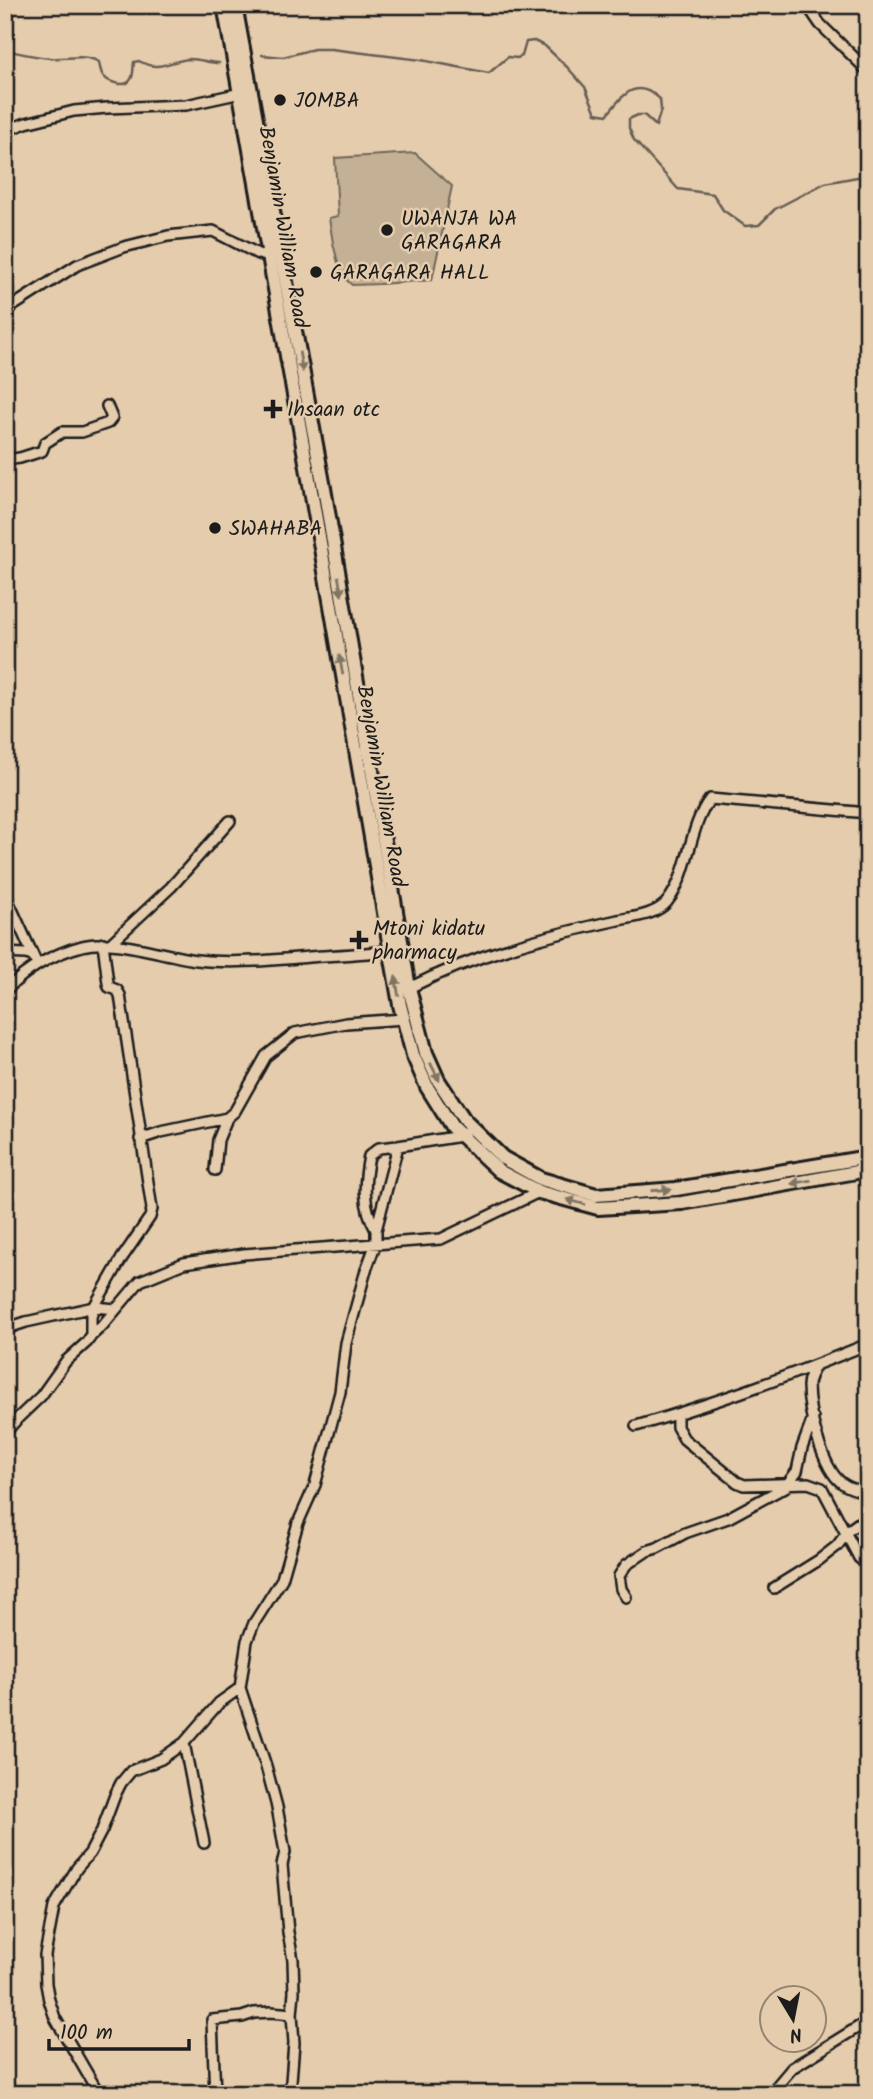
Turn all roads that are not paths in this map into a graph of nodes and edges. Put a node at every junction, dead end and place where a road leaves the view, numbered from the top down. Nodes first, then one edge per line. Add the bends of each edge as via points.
1 (224, 5) edge
2 (235, 5) edge
3 (807, 5) edge
4 (868, 71) edge
5 (241, 93) junction
6 (5, 131) edge
7 (270, 257) junction
8 (5, 311) edge
9 (107, 406) dead end
10 (5, 460) edge
11 (868, 813) edge
12 (230, 821) dead end
13 (6, 896) edge
14 (107, 943) junction
15 (397, 950) junction
16 (5, 953) edge
17 (35, 960) junction
18 (409, 988) junction
19 (5, 991) edge
20 (404, 1019) junction
21 (227, 1118) junction
22 (466, 1131) junction
23 (140, 1139) junction
24 (398, 1146) junction
25 (868, 1157) edge
26 (215, 1170) dead end
27 (868, 1170) edge
28 (539, 1192) junction
29 (376, 1230) junction
30 (376, 1243) junction
31 (116, 1309) junction
32 (93, 1312) junction
33 (106, 1321) junction
34 (5, 1329) edge
35 (91, 1336) junction
36 (868, 1344) edge
37 (816, 1365) junction
38 (677, 1414) junction
39 (813, 1418) junction
40 (636, 1426) dead end
41 (5, 1433) edge
42 (789, 1483) junction
43 (868, 1493) edge
44 (868, 1516) edge
45 (846, 1535) junction
46 (867, 1568) edge
47 (774, 1588) dead end
48 (626, 1597) dead end
49 (240, 1688) junction
50 (184, 1743) junction
51 (204, 1843) dead end
52 (292, 2014) junction
53 (868, 2021) edge
54 (99, 2094) edge
55 (215, 2094) edge
56 (290, 2094) edge
57 (770, 2094) edge

1 - 5 main road, Benjamin William Road
2 -> 15 main road, Benjamin William Road via 324,488
3 - 4 street
5 - 6 street via 186,105 74,111
5 - 7 main road, Benjamin William Road
7 - 8 street via 212,231 168,236 77,265
15 -> 7 main road, Benjamin William Road
9 - 10 street via 108,423 82,432 62,432 45,443 43,451
11 - 18 street via 710,799 702,809 673,893 660,908 495,951
12 - 14 street via 171,887
13 - 17 street
14 - 15 street via 222,961
14 - 17 street
14 - 23 street via 108,983 120,995
15 - 18 main road, Benjamin William Road
20 -> 15 main road, Benjamin William Road
16 - 17 street via 25,954
17 - 19 street
18 -> 22 main road, Benjamin William Road via 426,1053 465,1121
20 - 21 street via 295,1033 266,1056
20 - 22 main road, Benjamin William Road via 428,1087 452,1127
21 - 23 street
21 - 26 street via 218,1140
22 - 24 street
22 -> 25 main road, Benjamin William Road via 541,1179 596,1195 676,1189
22 - 28 main road, Benjamin William Road via 499,1171
23 - 32 street via 152,1209
24 - 29 street
24 - 29 street via 379,1148 369,1156 364,1191
27 -> 28 main road, Benjamin William Road via 682,1203 612,1208
28 - 30 street via 448,1237
29 - 30 street
30 - 31 street via 184,1264 140,1281
30 - 49 street via 346,1343 340,1392 315,1485 282,1579 247,1641
31 - 32 street
31 - 33 street
32 - 33 street
32 - 34 street
32 - 35 street
33 - 35 street
35 - 41 street
36 - 37 street
37 - 38 street
37 - 39 street via 808,1385
38 - 40 street
38 - 42 street via 677,1427 684,1439 737,1482
39 - 42 street
39 - 43 street via 821,1451 833,1474 840,1483
42 - 45 street via 822,1488
42 - 48 street via 728,1518 637,1557 619,1576
44 - 45 street
45 - 46 street
45 - 47 street via 819,1560
49 - 50 street via 219,1703
49 - 52 street via 267,1766 282,1833 293,1960
50 - 51 street
50 - 54 street via 131,1771 121,1783 90,1853 54,1907 44,1955 49,2000
52 - 55 street via 254,2013 212,2020
52 - 56 street
53 - 57 street via 792,2068

